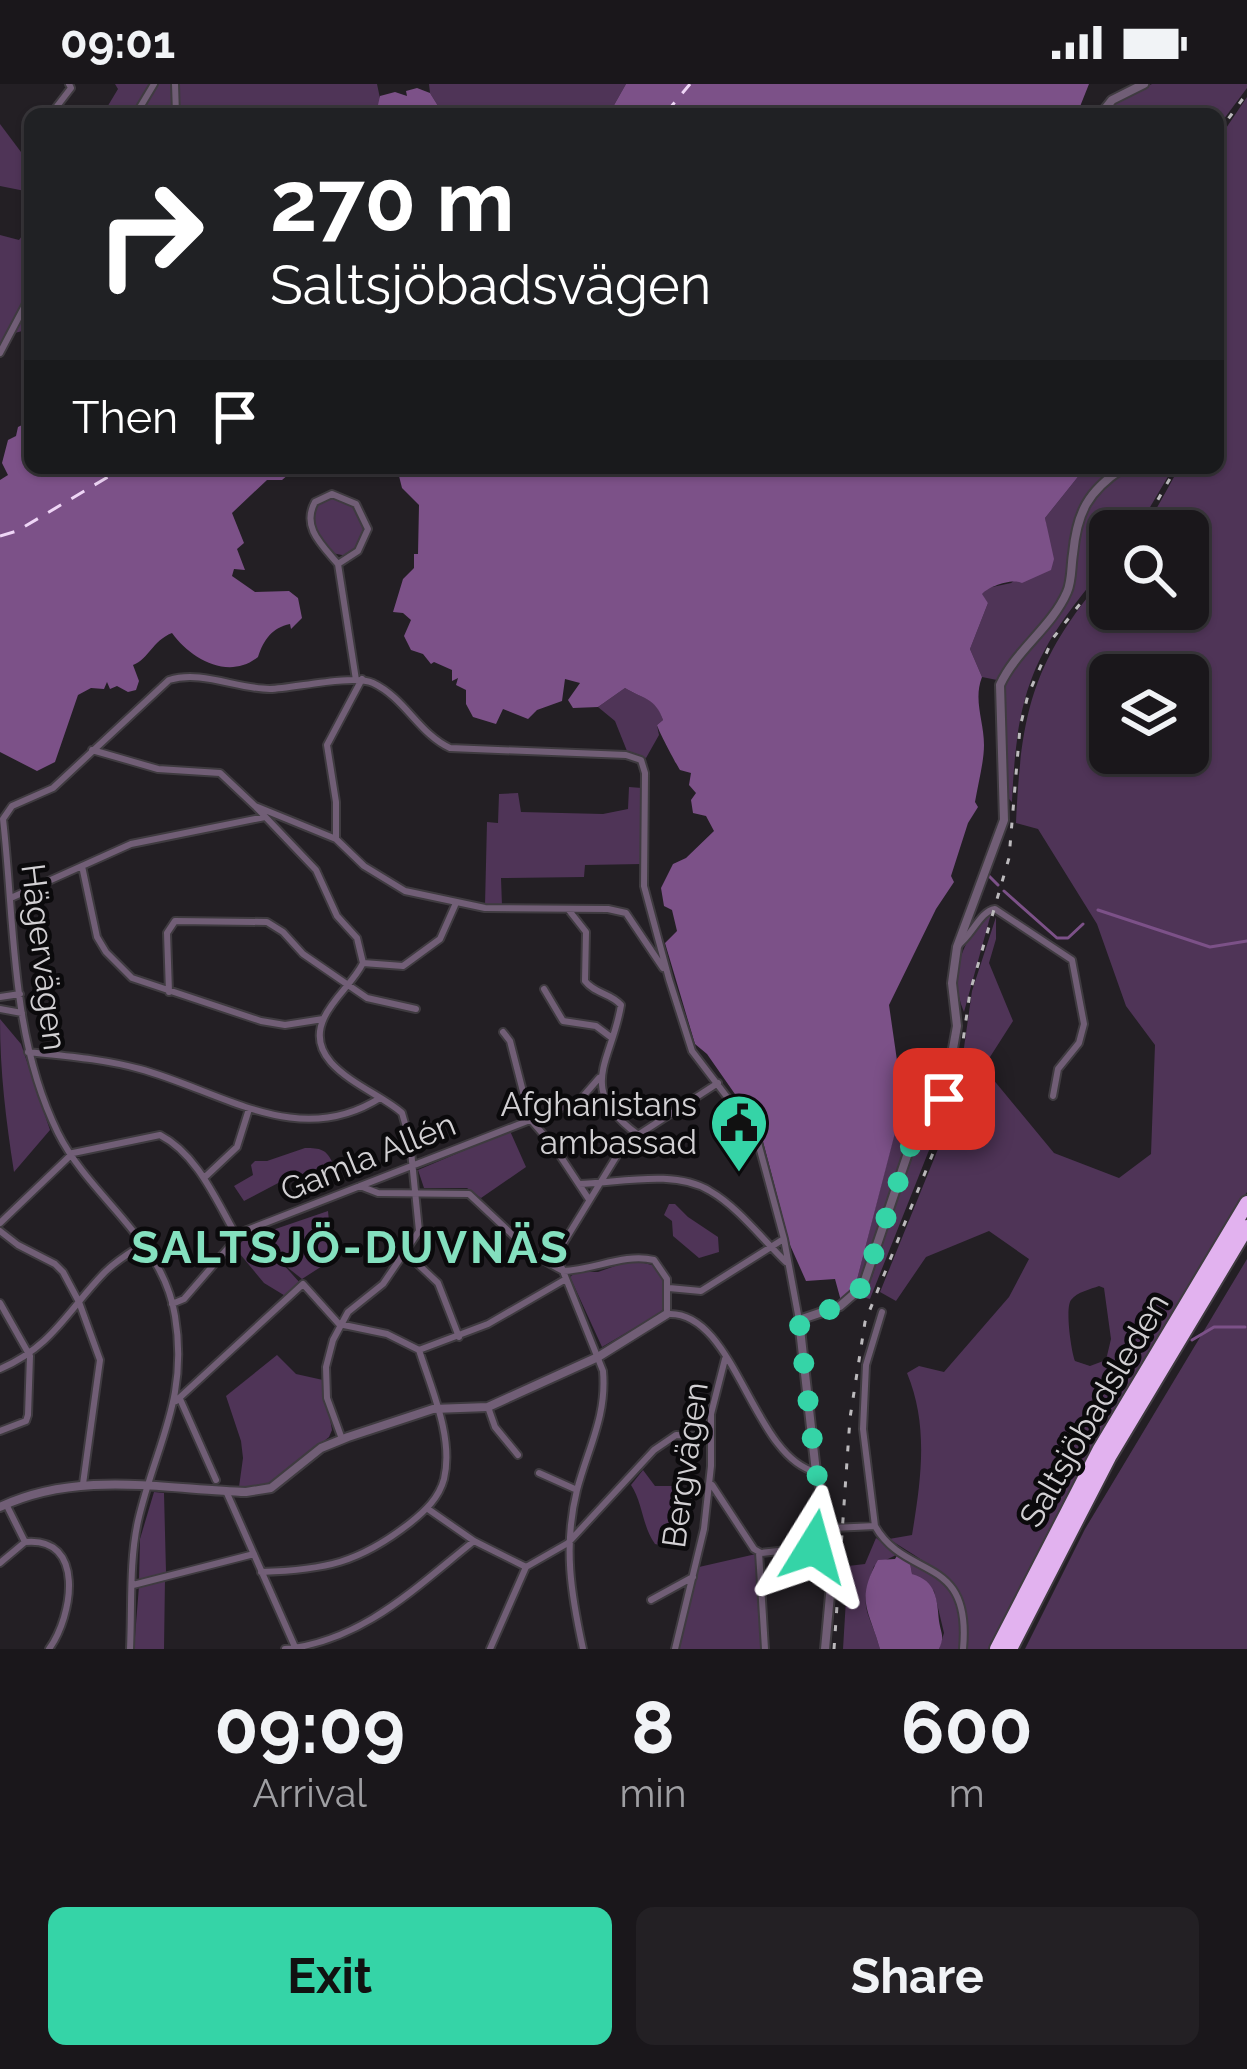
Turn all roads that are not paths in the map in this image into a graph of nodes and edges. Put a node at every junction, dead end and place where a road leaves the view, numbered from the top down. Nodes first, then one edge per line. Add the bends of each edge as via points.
1 (1144, 84) edge
2 (1106, 108) edge
3 (24, 307) edge
4 (0, 353) edge
5 (1114, 474) edge
6 (338, 565) junction
7 (359, 680) junction
8 (92, 750) junction
9 (255, 806) junction
10 (265, 817) junction
11 (3, 819) edge
12 (336, 839) junction
13 (82, 866) junction
14 (11, 898) junction
15 (456, 904) junction
16 (568, 909) junction
17 (958, 946) junction
18 (363, 963) junction
19 (669, 979) junction
20 (351, 985) junction
21 (544, 989) dead end
22 (169, 992) junction
23 (20, 994) junction
24 (0, 997) edge
25 (0, 1009) edge
26 (416, 1009) dead end
27 (22, 1013) junction
28 (323, 1019) junction
29 (503, 1032) dead end
30 (612, 1038) junction
31 (28, 1052) junction
32 (599, 1078) junction
33 (718, 1083) junction
34 (1053, 1096) dead end
35 (380, 1098) junction
36 (249, 1109) junction
37 (530, 1118) junction
38 (637, 1134) junction
39 (70, 1156) junction
40 (412, 1167) junction
41 (204, 1178) junction
42 (579, 1184) junction
43 (598, 1184) junction
44 (360, 1186) junction
45 (418, 1194) junction
46 (588, 1198) junction
47 (1247, 1203) edge
48 (0, 1227) edge
49 (1247, 1227) edge
50 (236, 1235) junction
51 (784, 1239) junction
52 (145, 1243) junction
53 (771, 1248) junction
54 (404, 1251) junction
55 (788, 1264) junction
56 (565, 1275) junction
57 (669, 1288) junction
58 (0, 1303) edge
59 (79, 1303) junction
60 (172, 1304) junction
61 (882, 1312) dead end
62 (667, 1314) junction
63 (799, 1320) junction
64 (340, 1324) junction
65 (459, 1337) junction
66 (419, 1350) junction
67 (30, 1356) junction
68 (598, 1357) junction
69 (726, 1357) junction
70 (0, 1369) edge
71 (177, 1401) junction
72 (488, 1407) junction
73 (438, 1408) junction
74 (0, 1431) edge
75 (709, 1437) junction
76 (341, 1439) junction
77 (518, 1455) dead end
78 (816, 1472) junction
79 (539, 1473) dead end
80 (217, 1480) dead end
81 (710, 1482) junction
82 (83, 1484) junction
83 (150, 1486) junction
84 (577, 1490) junction
85 (226, 1491) junction
86 (825, 1501) junction
87 (3, 1505) edge
88 (428, 1508) junction
89 (875, 1526) junction
90 (833, 1528) junction
91 (474, 1540) junction
92 (25, 1542) junction
93 (568, 1544) junction
94 (759, 1552) junction
95 (254, 1554) junction
96 (0, 1563) edge
97 (526, 1567) junction
98 (262, 1572) junction
99 (693, 1577) junction
100 (133, 1586) junction
101 (651, 1600) dead end
102 (296, 1648) edge
103 (49, 1649) edge
104 (130, 1649) edge
105 (285, 1649) edge
106 (490, 1649) edge
107 (584, 1649) edge
108 (675, 1649) edge
109 (765, 1649) edge
110 (825, 1649) edge
111 (964, 1649) edge
112 (997, 1649) edge
113 (1010, 1649) edge

1 - 2 street
3 - 4 street
5 - 17 street via 1085,502 1065,596 1000,685 1004,820
6 - 6 street via 358,551 368,530 356,504 332,494 308,517
6 - 7 street
7 - 8 street via 260,688 175,678
7 - 12 street via 327,746
7 - 19 street via 388,693 450,748 641,760 644,886
8 - 9 street via 158,770 220,773
8 - 11 street via 47,793 12,806
9 - 10 street
9 - 12 street
10 - 13 street via 131,844
10 - 18 street via 316,870
11 - 14 street, Hägervägen
12 - 15 street via 395,886
13 - 14 street
13 - 22 street via 106,952 132,978
14 - 23 street, Hägervägen
15 - 16 street
15 - 18 street via 440,939 403,967
16 - 19 street via 626,913
16 - 30 street via 586,932 585,981 621,1005
17 - 34 street via 995,908 1072,960 1084,1024
17 - 63 street via 957,1026 944,1099 910,1147 863,1286 840,1306
18 - 20 street
19 - 33 street via 692,1051
20 - 22 street via 267,922 183,919 167,933
20 - 26 street via 374,1002
20 - 28 street
21 - 30 street via 563,1021 596,1026
22 - 28 street via 261,1021
23 - 24 street
23 - 27 street, Hägervägen
25 - 27 street
27 - 31 street, Hägervägen
28 - 35 street via 327,1058
29 - 37 street
30 - 32 street
31 - 36 street via 138,1068
31 - 39 street, Hägervägen
32 - 37 street, Gamla Allén via 579,1101
32 - 38 street via 609,1107
33 - 38 street
33 - 51 street via 756,1135
35 - 36 street via 332,1118
35 - 40 street via 406,1121
36 - 41 street via 237,1147
37 - 40 street, Gamla Allén
37 - 42 street
38 - 43 street
39 - 41 street via 160,1135
39 - 48 street
39 - 52 street, Hägervägen
40 - 44 street, Gamla Allén
40 - 45 street
41 - 50 street
42 - 43 street
42 - 46 street
43 - 46 street
43 - 53 street via 698,1185
44 - 45 street
44 - 50 street, Gamla Allén
45 - 54 street via 419,1232
45 - 56 street via 469,1194
46 - 56 street via 561,1247
47 - 112 highway, Saltsjöbadsleden via 1100,1449
48 - 59 street via 55,1264
49 - 113 highway, Saltsjöbadsleden via 1109,1457
50 - 60 street, Gamla Allén
51 - 53 street
51 - 55 street
52 - 59 street
52 - 60 street, Hägervägen
53 - 55 street
53 - 57 street via 701,1292
54 - 64 street
54 - 65 street via 438,1283
55 - 63 street
56 - 57 street via 648,1258 660,1264
56 - 65 street
56 - 68 street
57 - 62 street
58 - 67 street
59 - 67 street
59 - 82 street via 100,1360
60 - 71 street, Hägervägen
61 - 89 street via 866,1365 863,1429
62 - 68 street
62 - 69 street via 703,1328
63 - 78 street
64 - 66 street
64 - 71 street via 303,1284
64 - 76 street via 326,1380
65 - 66 street
66 - 73 street
67 - 70 street
67 - 74 street via 26,1421
68 - 72 street
68 - 84 street via 604,1403
69 - 75 street, Bergvägen
69 - 78 street via 779,1442
71 - 80 street
71 - 83 street, Hägervägen
72 - 73 street
72 - 77 street
73 - 76 street
73 - 88 street via 445,1477
75 - 81 street, Bergvägen
75 - 93 street via 676,1435 654,1450
76 - 85 street via 272,1489
78 - 86 street
79 - 84 street
81 - 94 street
81 - 99 street, Bergvägen
82 - 83 street
82 - 87 street
83 - 85 street
83 - 100 street, Hägervägen
84 - 93 street
85 - 95 street
86 - 90 street
86 - 94 street via 814,1547
87 - 92 street
88 - 91 street
88 - 98 street via 349,1561
89 - 90 street
89 - 111 street via 946,1581 964,1608
90 - 110 street
91 - 97 street
91 - 102 street via 373,1620
92 - 96 street
92 - 103 street via 58,1548 69,1574
93 - 97 street
93 - 107 street
94 - 109 street
95 - 98 street
95 - 100 street
97 - 106 street
98 - 102 street
99 - 101 street
99 - 108 street, Bergvägen
100 - 104 street, Hägervägen
102 - 105 street

